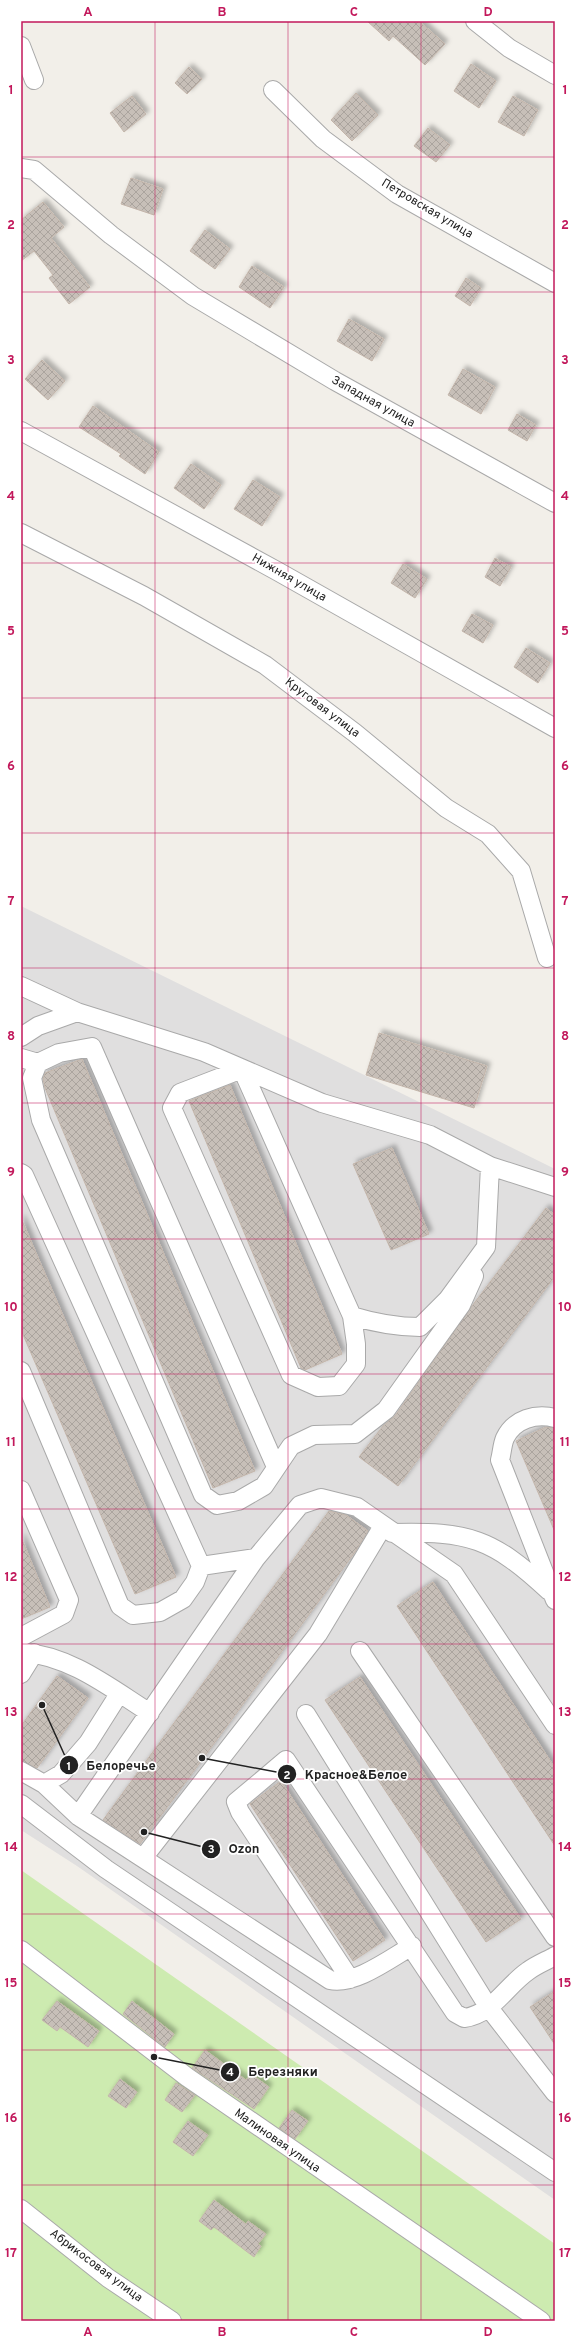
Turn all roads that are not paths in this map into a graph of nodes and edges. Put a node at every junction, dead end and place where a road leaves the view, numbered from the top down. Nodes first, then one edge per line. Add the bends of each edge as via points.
1 (475, 21) edge
2 (21, 46) edge
3 (555, 76) edge
4 (34, 80) dead end
5 (273, 90) dead end
6 (21, 168) edge
7 (555, 283) edge
8 (21, 431) edge
9 (555, 503) edge
10 (21, 533) edge
11 (555, 728) edge
12 (547, 958) dead end
13 (21, 986) edge
14 (77, 1012) junction
15 (22, 1035) edge
16 (21, 1058) edge
17 (38, 1063) junction
18 (242, 1069) junction
19 (490, 1166) junction
20 (21, 1173) edge
21 (555, 1187) edge
22 (486, 1247) junction
23 (352, 1316) junction
24 (21, 1371) edge
25 (555, 1418) edge
26 (276, 1467) junction
27 (21, 1490) edge
28 (388, 1530) junction
29 (256, 1558) junction
30 (201, 1566) junction
31 (554, 1597) edge
32 (21, 1636) edge
33 (360, 1651) dead end
34 (28, 1653) edge
35 (21, 1674) edge
36 (119, 1694) junction
37 (150, 1713) junction
38 (306, 1714) dead end
39 (555, 1725) edge
40 (21, 1771) edge
41 (44, 1784) junction
42 (21, 1804) edge
43 (78, 1816) junction
44 (143, 1858) junction
45 (555, 1937) edge
46 (412, 1946) junction
47 (21, 1950) edge
48 (555, 1956) edge
49 (350, 1979) junction
50 (489, 2008) junction
51 (555, 2093) edge
52 (555, 2172) edge
53 (21, 2210) edge
54 (172, 2321) edge
55 (542, 2321) edge

1 - 3 street via 510,48
2 - 4 street
5 - 7 street, Петровская улица via 323,139 397,194
6 - 9 street, Западная улица via 34,170 111,234 193,296 335,381
8 - 11 street, Нижняя улица via 277,571
10 - 12 street, Круговая улица via 144,596 265,665 355,733 446,808 488,834 521,871
13 - 14 street
14 - 15 street via 38,1026
14 - 18 street via 204,1052
16 - 17 street
17 - 26 street via 59,1053 92,1047
17 - 26 street via 32,1078 41,1120 203,1495 217,1505 238,1501 264,1486
18 - 19 street via 322,1103 430,1135
18 - 23 street
18 - 23 street via 180,1093 172,1108 292,1375 318,1387 339,1386 356,1364
19 - 21 street
19 - 22 street
20 - 30 street
22 - 23 street via 448,1299 420,1327 401,1327
22 - 26 street via 461,1305 386,1410 355,1434 314,1435 291,1446
24 - 30 street via 120,1606 133,1615 160,1612 183,1599 195,1582
25 - 31 street via 542,1414 518,1422 505,1438 500,1460
27 - 32 street via 69,1600 64,1614
28 - 29 street via 357,1507 321,1498 300,1505
28 - 31 street via 436,1532 471,1538 495,1547
28 - 39 street via 454,1574
28 - 44 street via 318,1634
29 - 30 street
29 - 37 street
33 - 45 street
34 - 35 street
34 - 36 street via 66,1661
36 - 37 street
36 - 41 street via 84,1748 61,1774
37 - 43 street
38 - 50 street
40 - 41 street
41 - 43 street
42 - 52 street via 106,1869
43 - 44 street
44 - 49 street via 330,1980 339,1982
46 - 49 street
46 - 49 street via 286,1760 236,1802 240,1812
46 - 50 street via 455,2013 464,2018 472,2017
47 - 55 street, Малиновая улица via 187,2077
48 - 50 street via 527,1971
50 - 51 street
53 - 54 street, Абрикосовая улица via 108,2278

